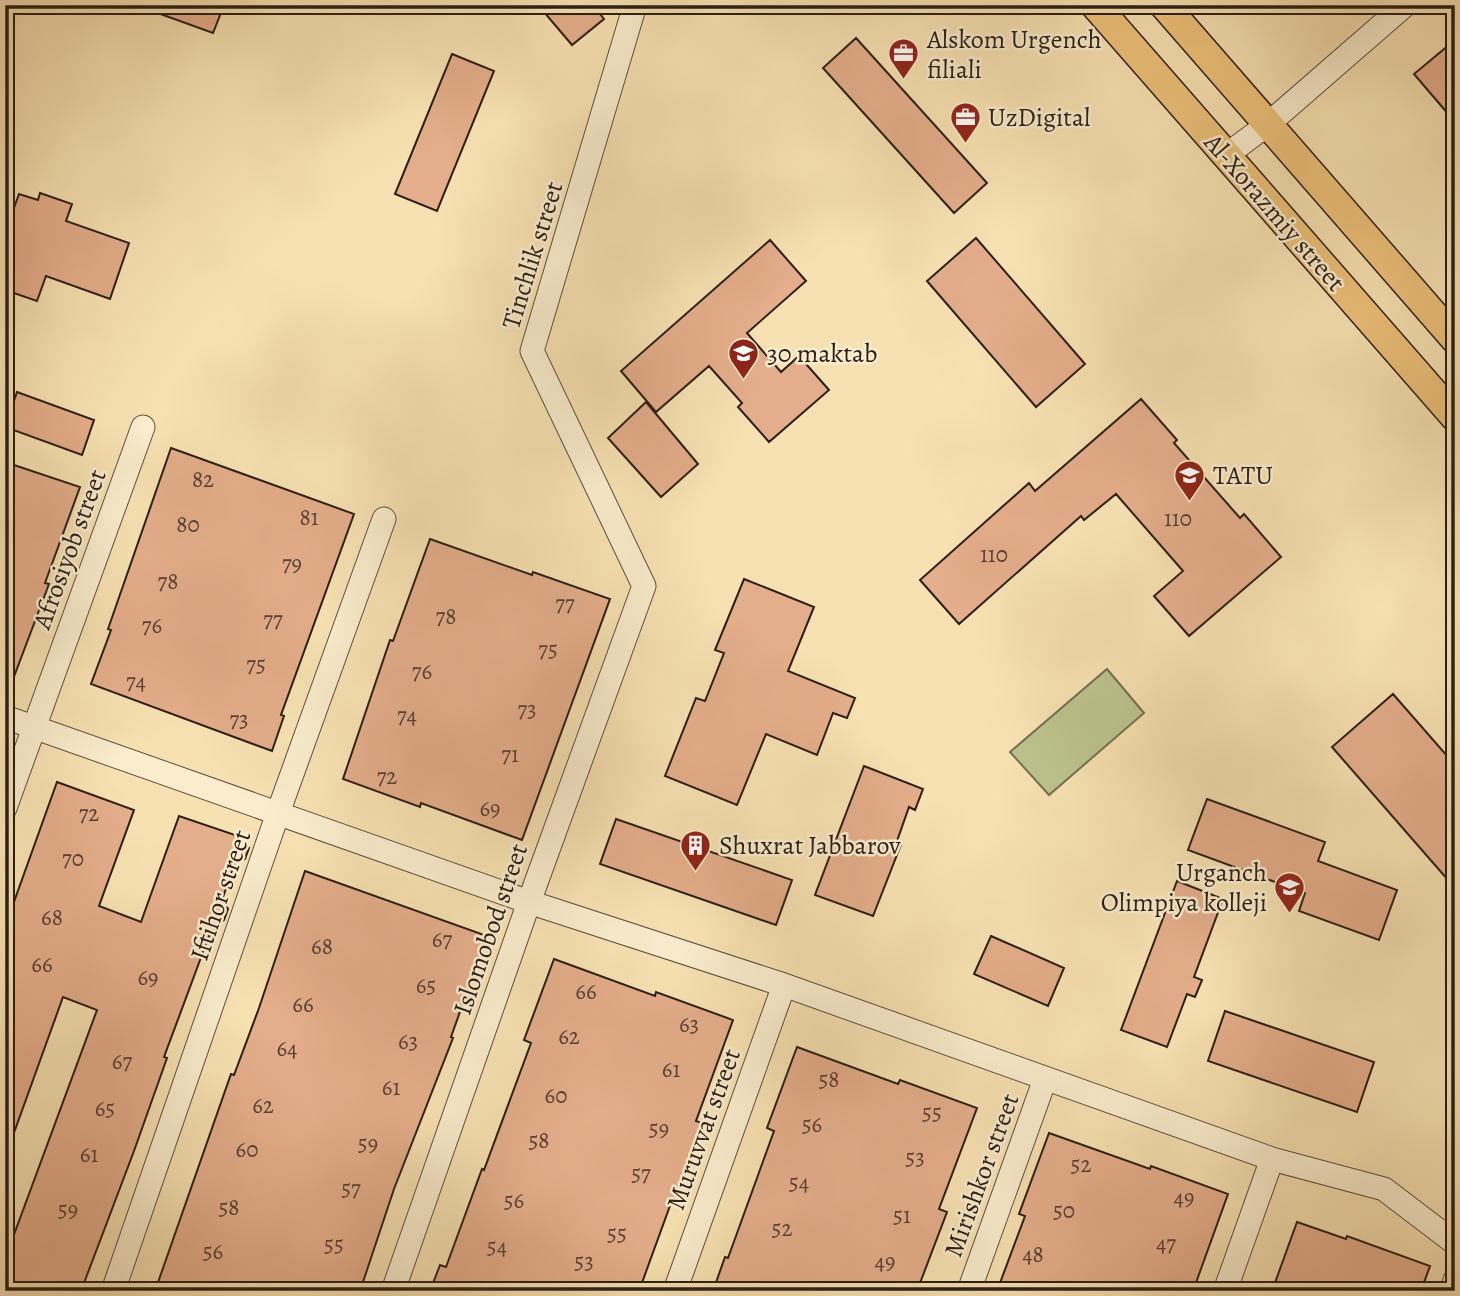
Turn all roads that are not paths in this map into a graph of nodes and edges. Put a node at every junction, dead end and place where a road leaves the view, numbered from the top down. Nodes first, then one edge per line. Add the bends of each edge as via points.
1 (635, 5) edge
2 (1095, 5) edge
3 (1164, 5) edge
4 (1405, 5) edge
5 (1267, 125) junction
6 (1225, 156) junction
7 (1455, 339) edge
8 (1455, 417) edge
9 (143, 427) dead end
10 (384, 519) dead end
11 (644, 586) joint
12 (5, 717) edge
13 (34, 727) junction
14 (5, 808) edge
15 (278, 813) junction
16 (529, 902) junction
17 (784, 985) junction
18 (1045, 1079) junction
19 (1272, 1159) junction
20 (1455, 1243) edge
21 (1455, 1280) edge
22 (113, 1291) edge
23 (393, 1291) edge
24 (675, 1291) edge
25 (969, 1291) edge
26 (1225, 1291) edge
27 (1452, 1291) edge

1 - 11 street, Tinchlik street via 532,351
2 - 6 main road, Al-Xorazmiy street
3 - 5 main road, Al-Xorazmiy street
4 - 5 street
5 - 6 street
5 - 7 main road, Al-Xorazmiy street
6 - 8 main road, Al-Xorazmiy street
9 - 13 street, Afrosiyob street
10 - 15 street, Iftihor street
11 - 16 street, Islomobod street
12 - 13 street
13 - 14 street, Afrosiyob street
13 - 15 street
15 - 16 street
15 - 22 street, Iftihor street
16 - 17 street
16 - 23 street, Islomobod street
17 - 18 street
17 - 24 street, Muruvvat street
18 - 19 street
18 - 25 street, Mirishkor street
19 - 20 street via 1384,1189
19 - 26 street
21 - 27 street

